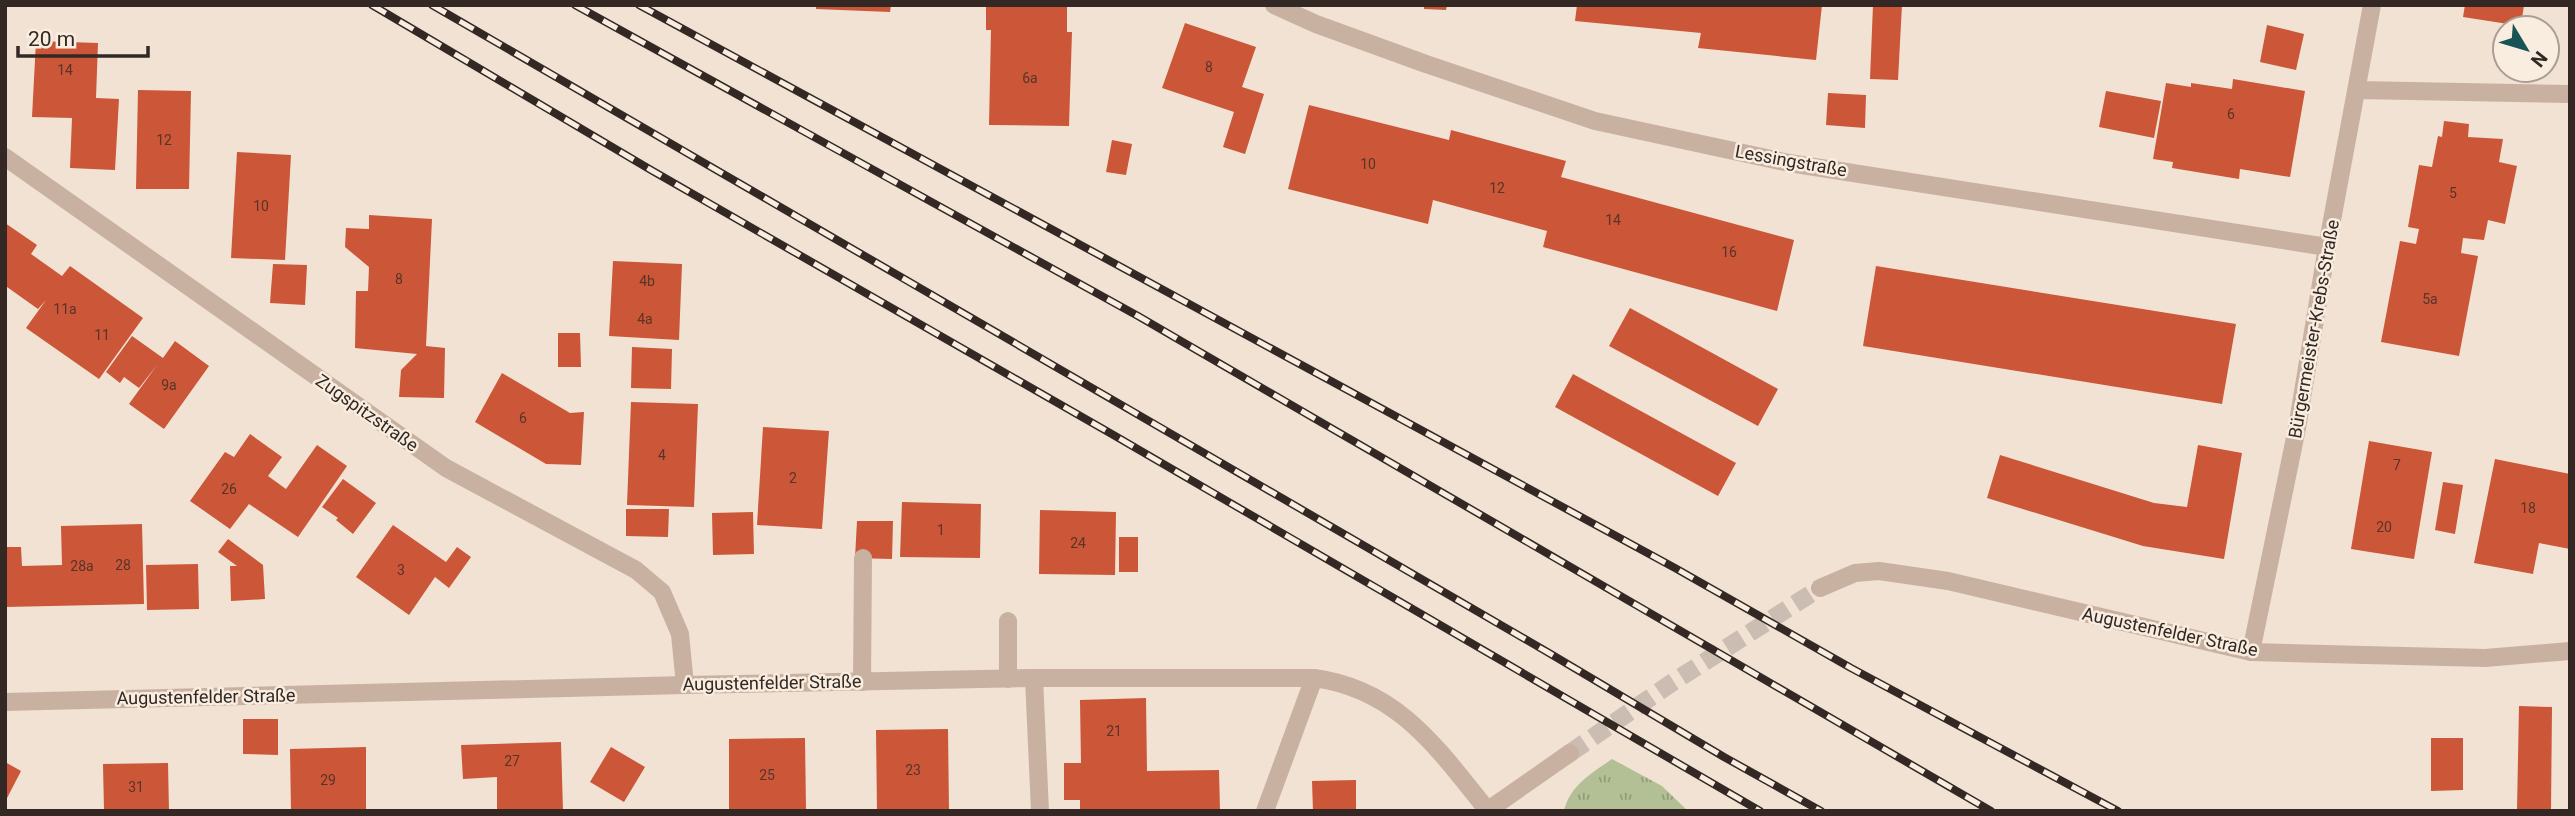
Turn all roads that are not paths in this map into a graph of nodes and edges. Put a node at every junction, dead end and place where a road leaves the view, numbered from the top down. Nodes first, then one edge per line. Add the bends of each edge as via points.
1 (1273, 5) edge
2 (2372, 5) edge
3 (2357, 90) junction
4 (2570, 94) edge
5 (5, 158) edge
6 (2327, 247) junction
7 (863, 558) dead end
8 (1820, 588) tunnel mouth
9 (1008, 621) dead end
10 (2570, 651) edge
11 (2251, 652) junction
12 (1034, 678) junction
13 (1314, 678) junction
14 (1008, 679) junction
15 (862, 682) junction
16 (685, 685) junction
17 (5, 702) edge
18 (1570, 753) tunnel mouth
19 (1040, 811) edge
20 (1265, 811) edge
21 (1488, 811) edge

1 - 6 street, Lessingstraße via 1414,60 1595,121 1789,163
2 - 3 street, Bürgermeister-Krebs-Straße
3 - 4 street
3 - 6 street, Bürgermeister-Krebs-Straße
5 - 16 street, Zugspitzstraße via 446,468 636,570 662,592 680,634
6 - 11 street, Bürgermeister-Krebs-Straße via 2297,428
7 - 15 street
8 - 11 street, Augustenfelder Straße via 1856,573 1879,571 1948,581
9 - 14 street
10 - 11 street, Augustenfelder Straße via 2485,658
12 - 13 street, Augustenfelder Straße
12 - 14 street, Augustenfelder Straße
12 - 19 street
13 - 20 street
13 - 21 street, Augustenfelder Straße via 1357,688 1409,719
14 - 15 street, Augustenfelder Straße
15 - 16 street, Augustenfelder Straße
16 - 17 street, Augustenfelder Straße
18 - 21 street, Augustenfelder Straße

